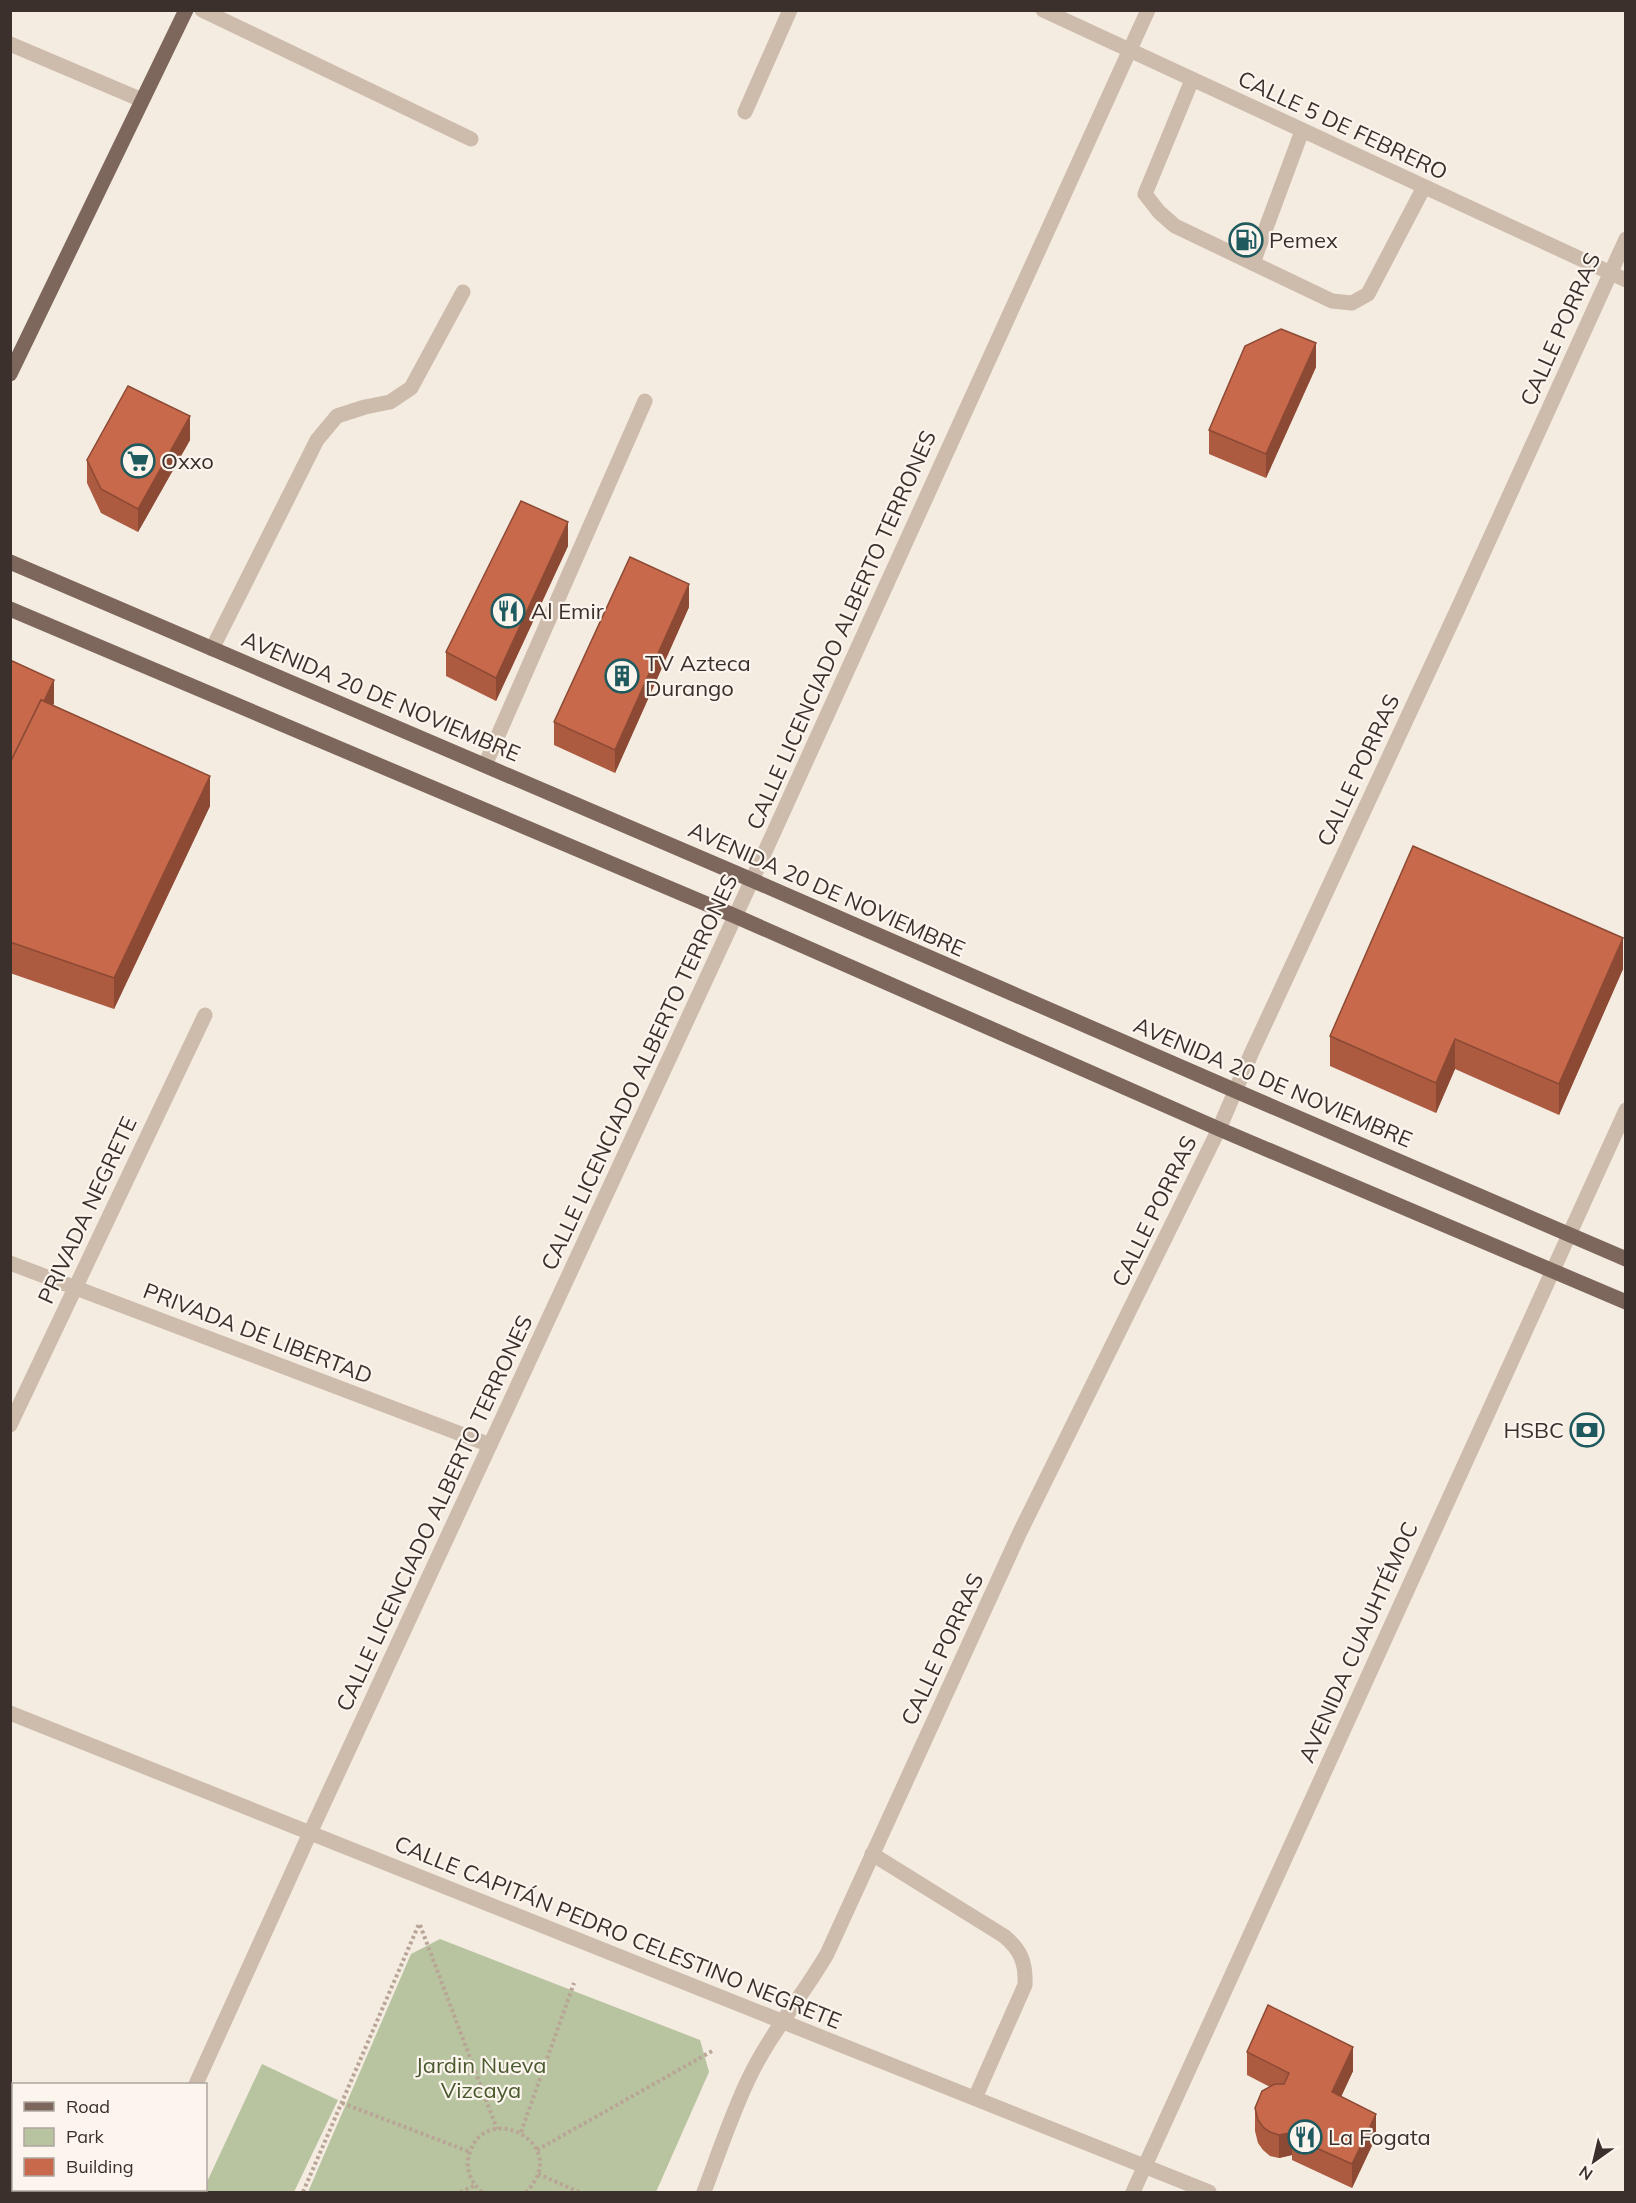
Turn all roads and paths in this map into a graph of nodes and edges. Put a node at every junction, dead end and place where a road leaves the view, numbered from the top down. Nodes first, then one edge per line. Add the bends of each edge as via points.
1 (186, 10) edge
2 (202, 10) edge
3 (790, 10) edge
4 (1042, 10) edge
5 (1148, 10) edge
6 (10, 44) edge
7 (1129, 51) junction
8 (1192, 80) junction
9 (142, 100) junction
10 (745, 112) dead end
11 (1302, 131) junction
12 (471, 139) dead end
13 (1424, 187) junction
14 (1626, 238) edge
15 (1253, 263) junction
16 (1610, 273) junction
17 (1626, 279) edge
18 (463, 292) dead end
19 (10, 374) edge
20 (645, 401) dead end
21 (10, 562) edge
22 (10, 609) edge
23 (212, 649) junction
24 (485, 765) junction
25 (752, 880) junction
26 (735, 916) junction
27 (205, 1015) dead end
28 (1236, 1091) junction
29 (1626, 1110) edge
30 (1219, 1129) junction
31 (1568, 1234) junction
32 (1626, 1258) edge
33 (10, 1263) edge
34 (1552, 1270) junction
35 (76, 1287) junction
36 (1626, 1302) edge
37 (10, 1425) edge
38 (490, 1444) junction
39 (10, 1713) edge
40 (310, 1833) junction
41 (873, 1854) junction
42 (574, 1983) dead end
43 (782, 2021) junction
44 (714, 2050) dead end
45 (197, 2083) edge
46 (975, 2098) junction
47 (342, 2103) junction
48 (497, 2129) junction
49 (521, 2132) junction
50 (537, 2150) junction
51 (470, 2152) junction
52 (1145, 2167) junction
53 (538, 2174) junction
54 (474, 2186) junction
55 (303, 2193) edge
56 (460, 2193) edge
57 (482, 2193) edge
58 (526, 2193) edge
59 (579, 2193) edge
60 (704, 2193) edge
61 (1133, 2193) edge
62 (1209, 2193) edge

1 - 9 main road
2 - 12 street
3 - 10 street
4 - 7 street, CALLE 5 DE FEBRERO
5 - 7 street, CALLE LICENCIADO ALBERTO TERRONES
6 - 9 street
7 - 8 street, CALLE 5 DE FEBRERO
7 - 25 street, CALLE LICENCIADO ALBERTO TERRONES
8 - 11 street, CALLE 5 DE FEBRERO
8 - 15 street via 1145,194 1175,226
9 - 19 main road
11 - 13 street, CALLE 5 DE FEBRERO
11 - 15 street
13 - 15 street via 1368,294 1352,303 1332,300
13 - 16 street, CALLE 5 DE FEBRERO
14 - 16 street, CALLE PORRAS
16 - 17 street, CALLE 5 DE FEBRERO
16 - 28 street, CALLE PORRAS
18 - 23 street via 411,388 390,402 337,416 317,440
20 - 24 street
21 - 23 main road, AVENIDA 20 DE NOVIEMBRE
22 - 26 main road
23 - 24 main road, AVENIDA 20 DE NOVIEMBRE
24 - 25 main road, AVENIDA 20 DE NOVIEMBRE
25 - 26 street, CALLE LICENCIADO ALBERTO TERRONES
25 - 28 main road, AVENIDA 20 DE NOVIEMBRE
26 - 30 main road
26 - 38 street, CALLE LICENCIADO ALBERTO TERRONES
27 - 35 street, PRIVADA NEGRETE
28 - 30 street, CALLE PORRAS
28 - 31 main road, AVENIDA 20 DE NOVIEMBRE
29 - 31 street, AVENIDA CUAUHTÉMOC
30 - 34 main road
30 - 41 street, CALLE PORRAS via 1020,1532
31 - 32 main road, AVENIDA 20 DE NOVIEMBRE
31 - 34 street, AVENIDA CUAUHTÉMOC
33 - 35 street, PRIVADA DE LIBERTAD
34 - 36 main road
34 - 52 street, AVENIDA CUAUHTÉMOC
35 - 37 street, PRIVADA NEGRETE
35 - 38 street, PRIVADA DE LIBERTAD
38 - 40 street, CALLE LICENCIADO ALBERTO TERRONES
39 - 40 street, CALLE CAPITÁN PEDRO CELESTINO NEGRETE
40 - 43 street, CALLE CAPITÁN PEDRO CELESTINO NEGRETE
40 - 45 street, CALLE LICENCIADO ALBERTO TERRONES
41 - 43 street, CALLE PORRAS via 827,1954
41 - 46 street via 1004,1936 1021,1954 1025,1986
42 - 49 path
43 - 46 street, CALLE CAPITÁN PEDRO CELESTINO NEGRETE
43 - 60 street, CALLE PORRAS via 748,2080
44 - 50 path
46 - 52 street, CALLE CAPITÁN PEDRO CELESTINO NEGRETE
47 - 48 path via 419,1924
47 - 51 path
47 - 55 path
48 - 49 path
48 - 51 path via 485,2133
49 - 50 path
50 - 53 path
51 - 54 path via 467,2164
52 - 61 street, AVENIDA CUAUHTÉMOC
52 - 62 street, CALLE CAPITÁN PEDRO CELESTINO NEGRETE
53 - 58 path
53 - 59 path
54 - 56 path
54 - 57 path

